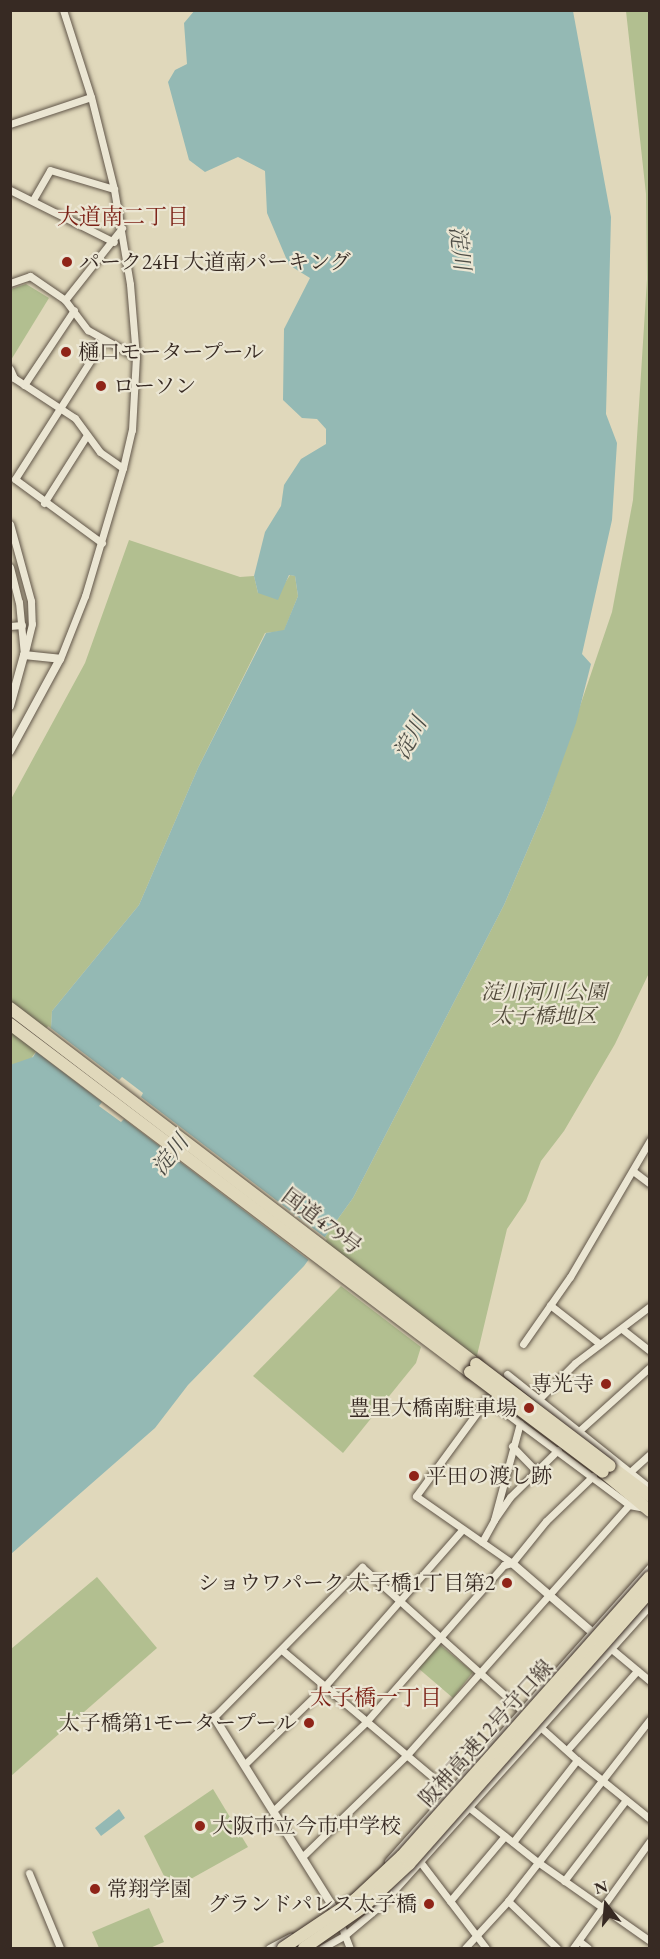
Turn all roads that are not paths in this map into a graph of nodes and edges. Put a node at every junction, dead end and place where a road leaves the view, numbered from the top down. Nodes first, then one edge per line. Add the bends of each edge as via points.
1 (63, 10) edge
2 (91, 97) junction
3 (10, 124) edge
4 (114, 189) junction
5 (10, 190) edge
6 (34, 198) junction
7 (122, 228) junction
8 (114, 242) junction
9 (10, 283) edge
10 (65, 300) junction
11 (74, 310) junction
12 (104, 341) junction
13 (136, 357) junction
14 (10, 369) edge
15 (12, 379) edge
16 (24, 385) junction
17 (61, 406) junction
18 (87, 435) junction
19 (123, 468) junction
20 (44, 503) junction
21 (10, 524) edge
22 (102, 543) junction
23 (10, 567) edge
24 (22, 625) junction
25 (10, 626) edge
26 (24, 655) junction
27 (60, 659) junction
28 (10, 706) edge
29 (10, 751) edge
30 (10, 1008) edge
31 (10, 1024) edge
32 (650, 1140) edge
33 (633, 1171) junction
34 (650, 1184) edge
35 (550, 1305) junction
36 (650, 1306) edge
37 (622, 1329) junction
38 (523, 1344) dead end
39 (600, 1344) junction
40 (650, 1351) edge
41 (650, 1367) edge
42 (507, 1374) dead end
43 (539, 1399) junction
44 (520, 1423) junction
45 (580, 1431) junction
46 (512, 1446) junction
47 (558, 1450) junction
48 (650, 1455) edge
49 (536, 1471) junction
50 (602, 1472) junction
51 (631, 1472) junction
52 (650, 1488) edge
53 (650, 1496) edge
54 (629, 1505) junction
55 (648, 1510) edge
56 (494, 1520) junction
57 (463, 1529) junction
58 (482, 1542) junction
59 (512, 1563) junction
60 (650, 1567) edge
61 (650, 1577) edge
62 (650, 1592) edge
63 (550, 1595) junction
64 (399, 1602) junction
65 (650, 1605) edge
66 (592, 1632) junction
67 (439, 1637) junction
68 (611, 1648) junction
69 (283, 1651) junction
70 (637, 1671) junction
71 (480, 1672) junction
72 (650, 1681) edge
73 (324, 1687) junction
74 (522, 1710) junction
75 (214, 1717) joint
76 (650, 1719) edge
77 (364, 1723) junction
78 (542, 1728) junction
79 (567, 1750) junction
80 (406, 1756) junction
81 (577, 1760) junction
82 (245, 1764) junction
83 (602, 1781) junction
84 (451, 1792) junction
85 (626, 1800) junction
86 (469, 1808) junction
87 (274, 1810) junction
88 (650, 1819) edge
89 (505, 1836) junction
90 (650, 1841) edge
91 (513, 1842) junction
92 (303, 1856) junction
93 (421, 1863) junction
94 (539, 1863) junction
95 (29, 1873) dead end
96 (564, 1881) junction
97 (450, 1901) junction
98 (508, 1901) junction
99 (602, 1908) junction
100 (335, 1910) junction
101 (345, 1935) junction
102 (477, 1937) junction
103 (579, 1941) junction
104 (650, 1941) edge
105 (60, 1948) edge
106 (269, 1948) edge
107 (284, 1948) edge
108 (304, 1948) edge
109 (322, 1948) edge
110 (350, 1948) edge
111 (465, 1948) edge
112 (486, 1948) edge
113 (557, 1948) edge
114 (573, 1948) edge
115 (588, 1948) edge

1 - 2 street
2 - 3 street
2 - 4 street
4 - 6 street via 50,170
4 - 7 street
5 - 6 street
6 - 8 street
7 - 8 street
7 - 13 street
8 - 10 street
9 - 10 street via 30,276
10 - 11 street
11 - 12 street via 88,330
11 - 16 street
12 - 13 street
12 - 17 street
13 - 19 street via 132,430
14 - 15 street
15 - 16 street
16 - 17 street
17 - 18 street
17 - 20 street via 15,479
18 - 19 street via 100,452
18 - 20 street
19 - 22 street
20 - 22 street
21 - 26 street via 32,601 31,634
22 - 27 street
23 - 24 street
24 - 25 street
24 - 26 street
26 - 27 street
26 - 28 street
27 - 29 street
30 - 50 highway, 国道479号, bridge
31 - 50 highway, 国道479号, bridge
32 - 33 street
33 - 34 street
33 - 35 street
35 - 38 street
35 - 39 street
36 - 37 street
37 - 39 street
37 - 40 street
39 - 43 street
41 - 45 street
42 - 43 street
43 - 45 street
44 - 46 street
44 - 47 street
44 - 57 street via 487,1399 416,1496
45 - 51 street
46 - 49 street
46 - 56 street
47 - 49 street
47 - 50 street
48 - 51 street
49 - 56 street
50 - 53 highway
50 - 54 street
50 - 55 highway
50 - 59 street via 546,1521
51 - 52 street
54 - 55 street
54 - 63 street
56 - 58 street
57 - 58 street
57 - 64 street
58 - 59 street
59 - 63 street
59 - 67 street via 504,1565
60 - 66 street
61 - 107 highway, 阪神高速12号守口線, bridge via 402,1856 356,1899
62 - 108 highway, 阪神高速12号守口線, bridge via 409,1864 363,1907
63 - 66 street
63 - 71 street
64 - 67 street
64 - 69 street via 362,1567
64 - 73 street
65 - 68 street
66 - 68 street
66 - 74 street
67 - 71 street
67 - 77 street
68 - 70 street
68 - 78 street
69 - 73 street
69 - 75 street
70 - 72 street
70 - 79 street
71 - 74 street
71 - 80 street
73 - 77 street
73 - 82 street
74 - 78 street
74 - 84 street
75 - 82 street
76 - 83 street
77 - 80 street
77 - 87 street
78 - 79 street
78 - 86 street
79 - 81 street
80 - 84 street
80 - 92 street
81 - 83 street
81 - 91 street
82 - 87 street
83 - 85 street
83 - 94 street
84 - 86 street
84 - 100 street via 370,1881
85 - 88 street
85 - 96 street
86 - 89 street
86 - 93 street
87 - 92 street
89 - 91 street
89 - 97 street
90 - 99 street
91 - 94 street
92 - 100 street
93 - 97 street
93 - 101 street
94 - 96 street
94 - 98 street
95 - 105 street
96 - 99 street
97 - 102 street
98 - 102 street
98 - 113 street
99 - 103 street
99 - 104 street
100 - 101 street
100 - 106 street
101 - 109 street
101 - 110 street
102 - 111 street
102 - 112 street
103 - 114 street
103 - 115 street

